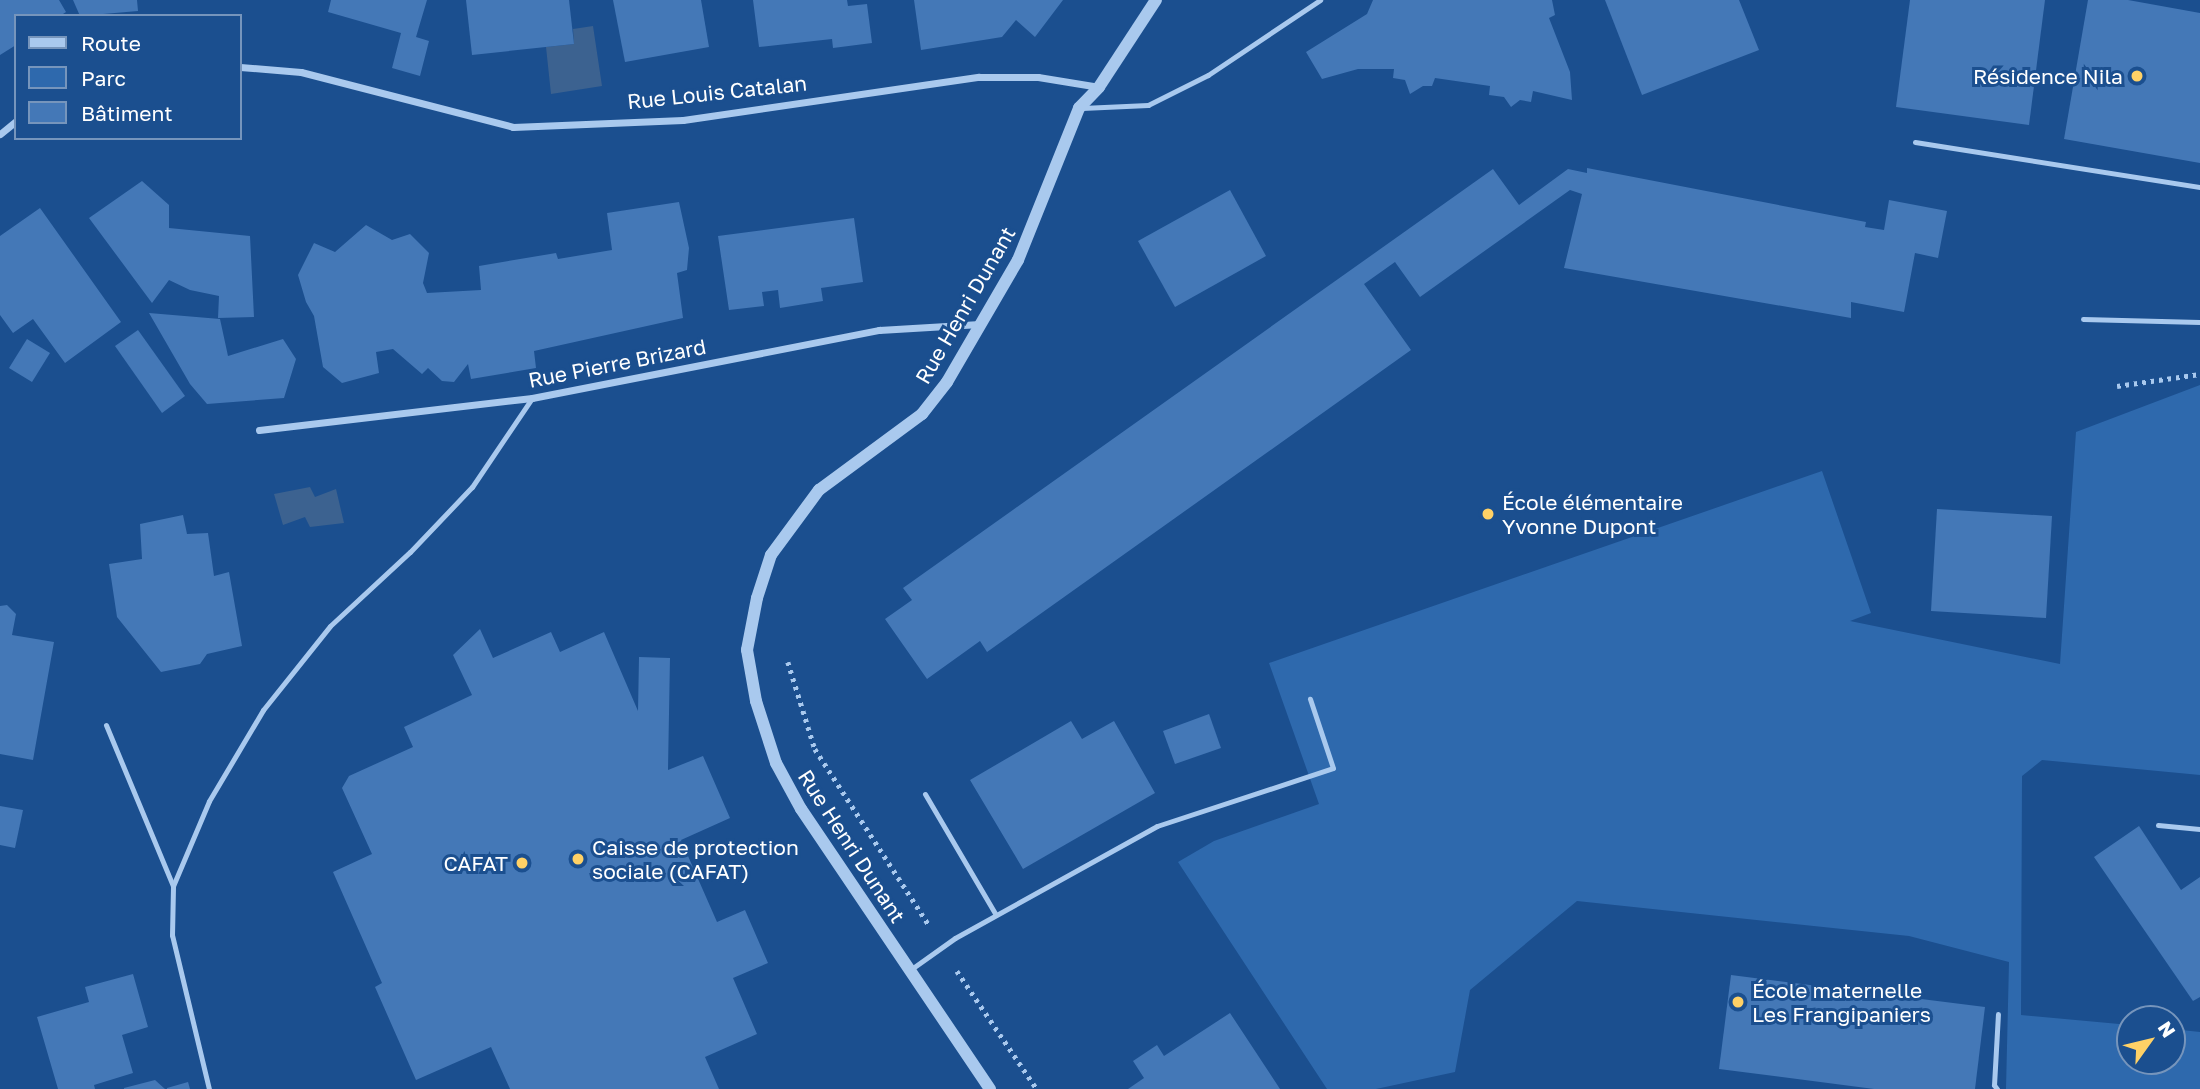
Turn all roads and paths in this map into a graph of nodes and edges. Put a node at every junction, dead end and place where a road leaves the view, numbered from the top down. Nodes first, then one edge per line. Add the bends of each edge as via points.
1 (1156, 0) edge
2 (1320, 0) edge
3 (242, 67) edge
4 (1099, 87) junction
5 (1079, 108) junction
6 (14, 123) edge
7 (0, 134) edge
8 (1915, 142) dead end
9 (2200, 187) edge
10 (2083, 319) dead end
11 (2200, 322) edge
12 (981, 324) junction
13 (2200, 374) edge
14 (2117, 386) dead end
15 (532, 398) junction
16 (259, 430) dead end
17 (788, 662) dead end
18 (1310, 699) dead end
19 (106, 725) dead end
20 (925, 794) dead end
21 (2158, 825) dead end
22 (2200, 828) edge
23 (173, 886) junction
24 (996, 915) junction
25 (943, 946) junction
26 (910, 970) junction
27 (1998, 1014) dead end
28 (209, 1089) edge
29 (990, 1089) edge
30 (1037, 1089) edge
31 (1997, 1089) edge

1 - 4 street
2 - 5 lane via 1208,75 1148,105
3 - 4 street, Rue Louis Catalan via 301,72 513,127 683,120 979,77 1038,77
4 - 5 street, Rue Henri Dunant
5 - 12 street, Rue Henri Dunant via 1018,260
6 - 7 street
8 - 9 lane
10 - 11 lane
12 - 15 street, Rue Pierre Brizard via 879,330
12 - 26 street, Rue Henri Dunant via 922,414 819,490 771,555 747,650 756,701 776,763 801,809
13 - 14 path
15 - 16 street, Rue Pierre Brizard
15 - 23 lane via 472,487 330,626 263,710 209,801
17 - 25 path via 815,749
18 - 24 lane via 1333,768 1157,826
19 - 23 lane
20 - 24 lane
21 - 22 lane
23 - 28 lane via 172,935
24 - 25 lane
25 - 26 lane
25 - 30 path
26 - 29 street, Rue Henri Dunant
27 - 31 lane

